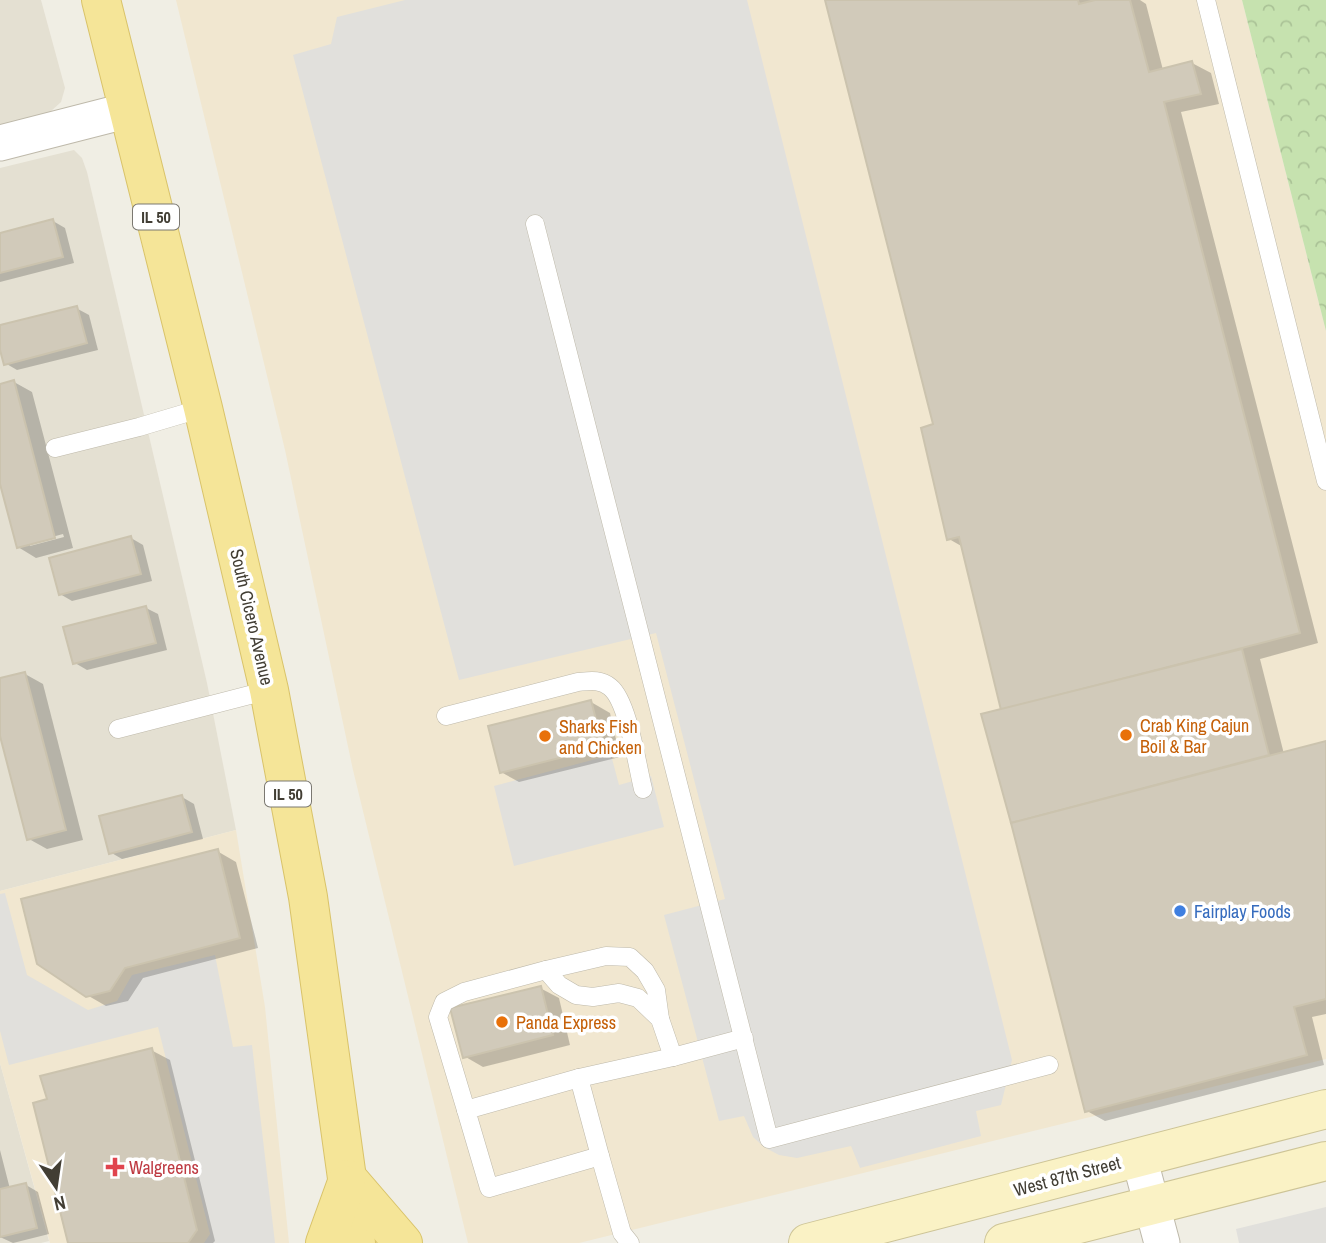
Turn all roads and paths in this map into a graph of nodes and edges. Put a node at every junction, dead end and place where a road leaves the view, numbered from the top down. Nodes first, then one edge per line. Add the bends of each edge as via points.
1 (100, 0) edge
2 (1206, 0) edge
3 (129, 110) junction
4 (0, 143) edge
5 (535, 224) dead end
6 (203, 408) junction
7 (55, 448) dead end
8 (1326, 481) edge
9 (269, 690) junction
10 (446, 716) dead end
11 (118, 729) dead end
12 (643, 789) dead end
13 (545, 970) junction
14 (660, 1019) junction
15 (744, 1038) junction
16 (673, 1057) junction
17 (1049, 1065) dead end
18 (579, 1078) junction
19 (1326, 1109) edge
20 (466, 1110) junction
21 (600, 1156) junction
22 (1139, 1157) junction
23 (1326, 1161) edge
24 (348, 1179) junction
25 (1152, 1206) junction
26 (325, 1243) edge
27 (356, 1243) edge
28 (403, 1243) edge
29 (631, 1243) edge
30 (808, 1243) edge
31 (1004, 1243) edge
32 (1162, 1243) edge

1 - 3 main road, South Cicero Avenue / IL 50
2 - 8 lane
3 - 4 street
3 - 6 main road, South Cicero Avenue / IL 50
5 - 15 lane
6 - 7 lane
6 - 9 main road, South Cicero Avenue / IL 50
9 - 11 lane
9 - 24 main road, South Cicero Avenue / IL 50 via 308,897
10 - 12 lane via 597,680 620,699
13 - 14 lane via 576,995 619,993 638,999
13 - 14 lane via 607,956 630,957 656,990
13 - 20 lane via 444,1002 438,1017
14 - 16 lane
15 - 16 lane
15 - 17 lane via 769,1139
16 - 18 lane
18 - 20 lane
18 - 21 lane
19 - 22 main road, West 87th Street
20 - 21 lane via 488,1188
21 - 29 lane via 622,1233
22 - 25 street
22 - 30 main road, West 87th Street
23 - 25 main road
24 - 26 main road
24 - 27 main road, South Cicero Avenue / IL 50
24 - 28 main road
25 - 31 main road
25 - 32 street

